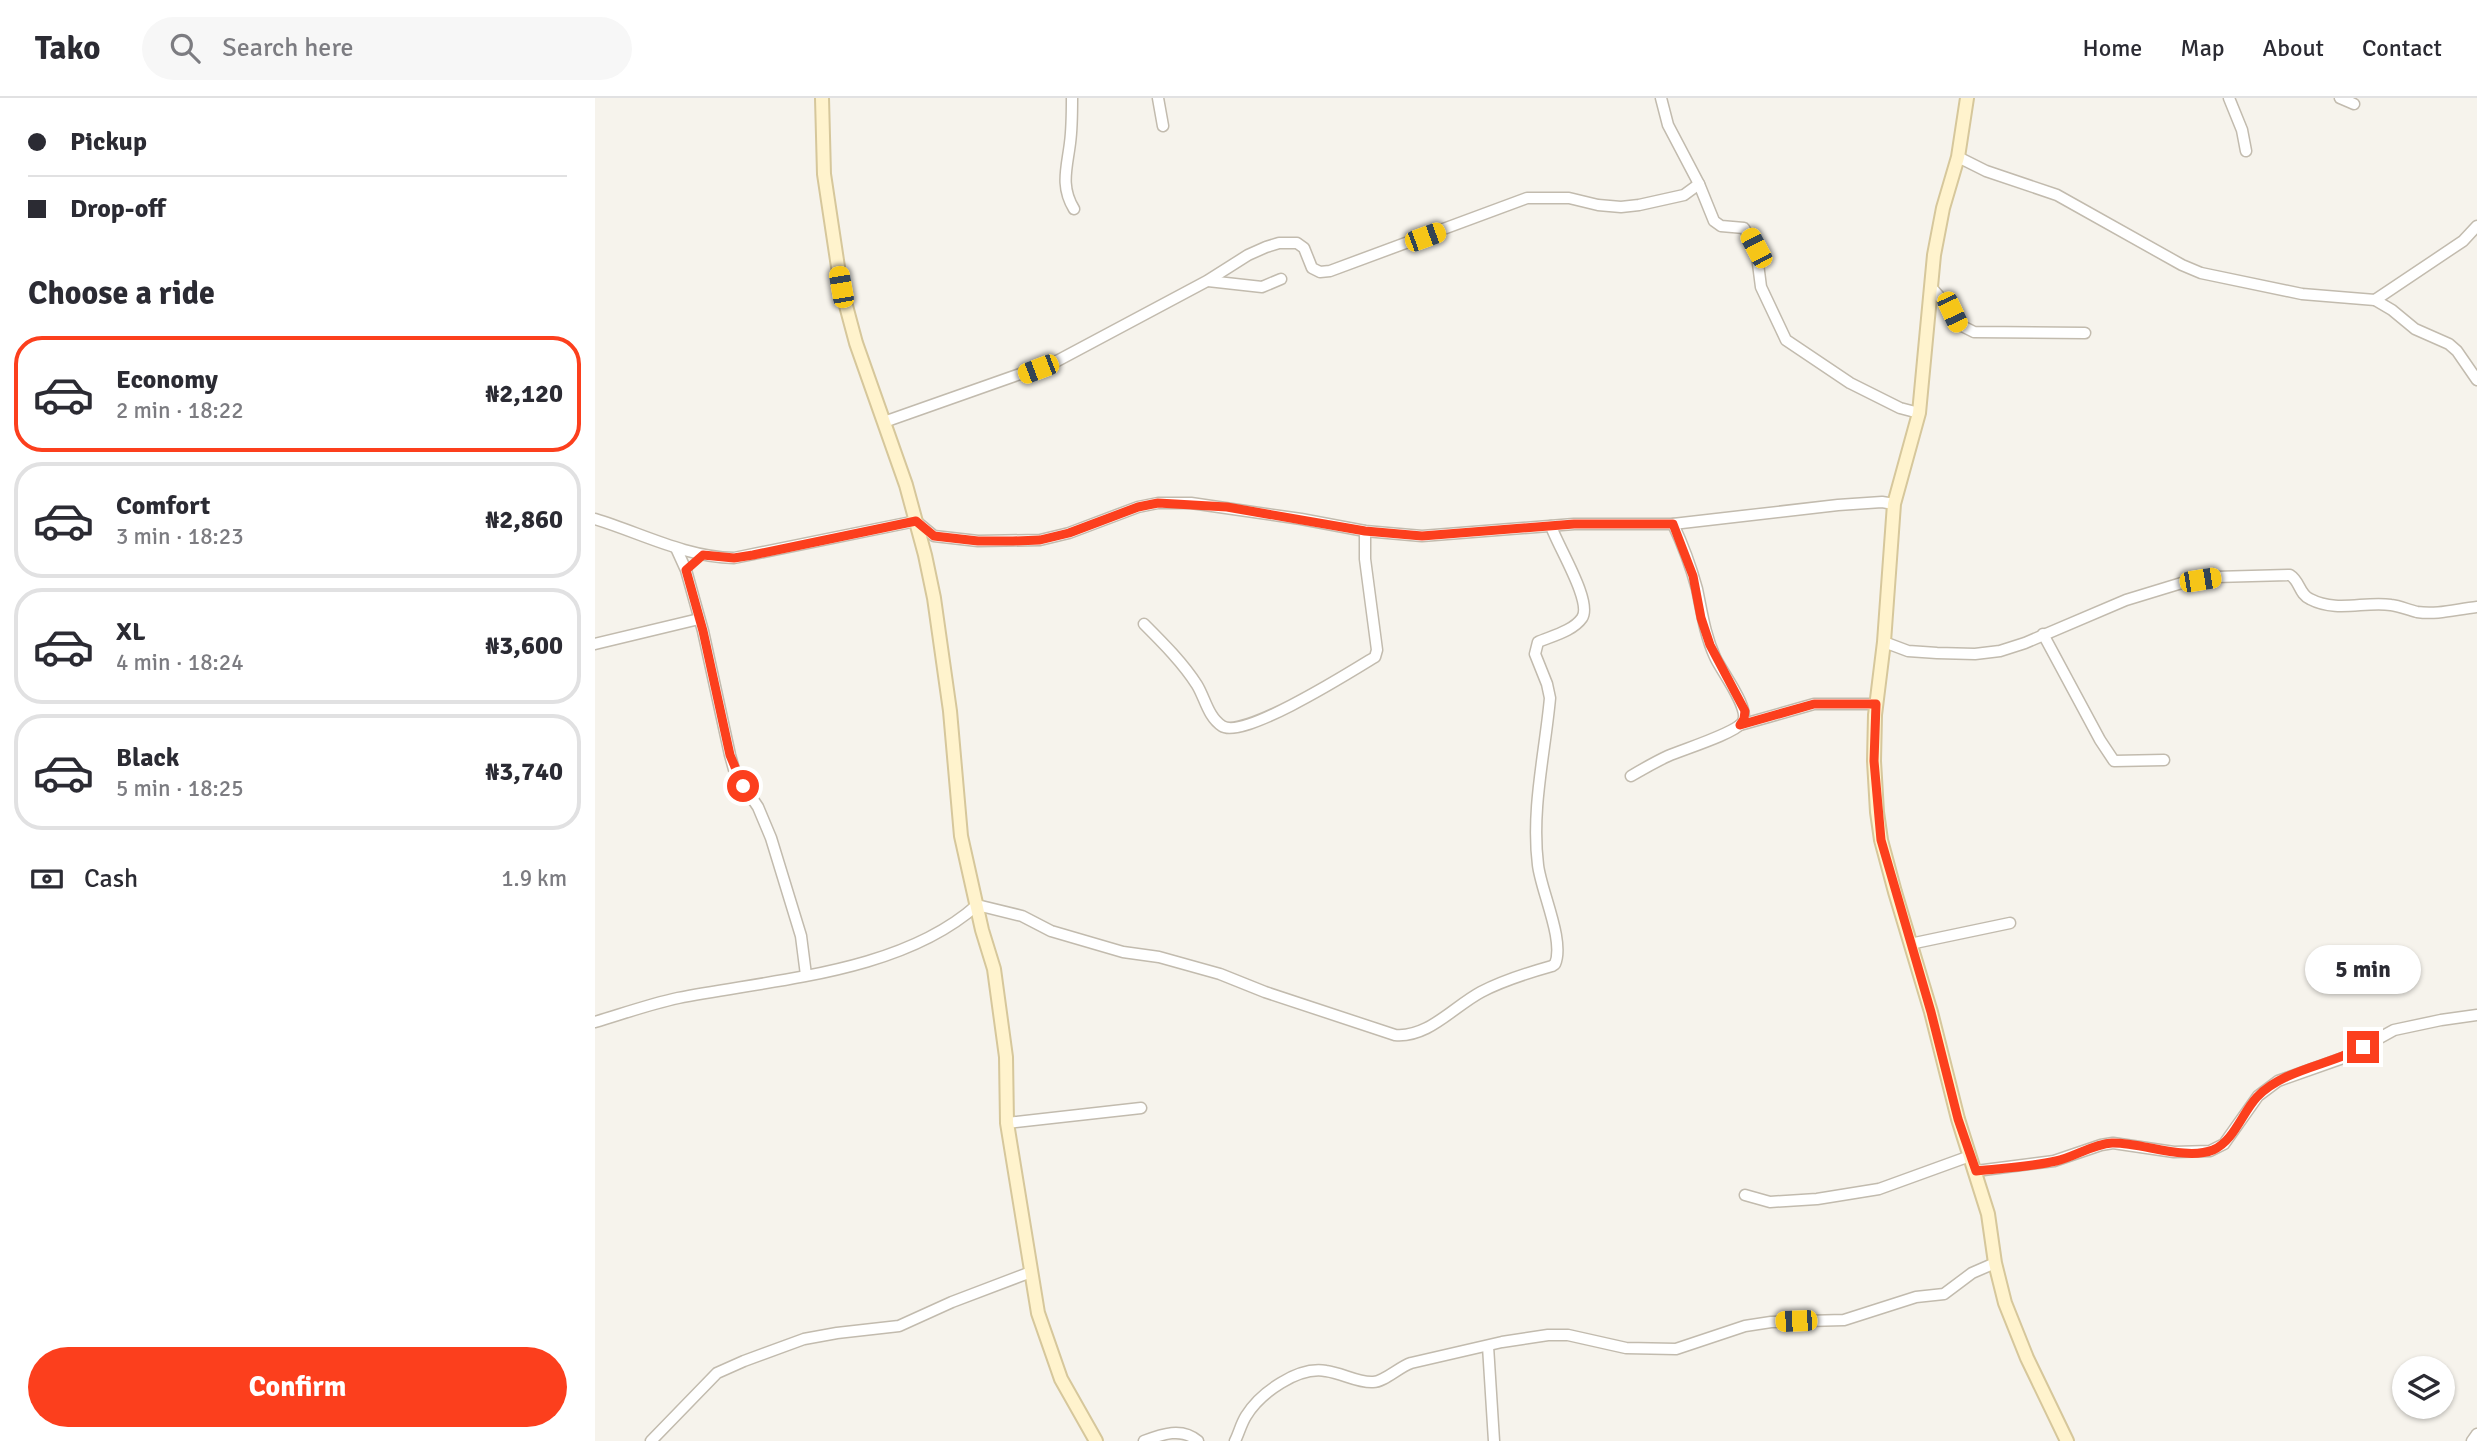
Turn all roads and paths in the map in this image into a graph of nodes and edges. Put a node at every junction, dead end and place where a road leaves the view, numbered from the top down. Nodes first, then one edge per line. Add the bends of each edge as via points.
1 (822, 98) edge
2 (1072, 98) edge
3 (1158, 98) edge
4 (1661, 98) edge
5 (1967, 98) edge
6 (2229, 98) edge
7 (2340, 98) edge
8 (2354, 104) dead end
9 (1163, 126) dead end
10 (2246, 151) dead end
11 (1958, 157) junction
12 (1699, 184) junction
13 (1074, 209) dead end
14 (2477, 226) edge
15 (1281, 279) dead end
16 (1207, 281) junction
17 (1931, 287) junction
18 (2375, 300) junction
19 (2085, 333) dead end
20 (2477, 380) edge
21 (1919, 413) junction
22 (884, 422) junction
23 (1894, 504) junction
24 (595, 519) edge
25 (916, 521) junction
26 (1673, 524) junction
27 (1551, 526) junction
28 (1365, 531) junction
29 (677, 548) junction
30 (703, 555) junction
31 (686, 570) junction
32 (2477, 607) edge
33 (699, 619) junction
34 (1145, 624) dead end
35 (2043, 634) junction
36 (1884, 642) junction
37 (595, 644) edge
38 (1876, 704) junction
39 (1740, 725) junction
40 (2164, 760) dead end
41 (1631, 776) dead end
42 (977, 905) junction
43 (2010, 923) dead end
44 (1910, 944) junction
45 (806, 975) junction
46 (2477, 1015) edge
47 (595, 1022) edge
48 (1141, 1108) dead end
49 (1007, 1123) junction
50 (1971, 1156) junction
51 (1976, 1171) junction
52 (1745, 1195) dead end
53 (1995, 1263) junction
54 (1031, 1272) junction
55 (1487, 1346) junction
56 (2477, 1434) edge
57 (651, 1441) edge
58 (1096, 1441) edge
59 (1144, 1441) edge
60 (1198, 1441) edge
61 (1235, 1441) edge
62 (1494, 1441) edge
63 (2067, 1441) edge
64 (2472, 1441) edge

1 - 22 street via 824,174 841,287
2 - 13 street via 1064,180
3 - 9 street
4 - 12 street via 1668,125
5 - 11 street
6 - 10 street
7 - 8 street
11 - 17 street via 1943,208
11 - 18 street via 2057,195 2201,273 2302,293
12 - 16 street via 1684,195 1639,205 1527,198 1330,271 1312,268 1297,243 1279,243 1248,255
12 - 21 street via 1714,221 1744,228 1749,235 1756,248 1761,287 1786,340 1850,383
14 - 18 street via 2463,241
15 - 16 street via 1262,286
16 - 22 street via 1057,361
17 - 19 street via 1958,324 1973,332
17 - 21 street
18 - 20 street via 2415,329 2458,351
21 - 23 street
22 - 25 street
23 - 26 street via 1838,505
23 - 36 street
24 - 29 street
25 - 28 street via 934,536 1040,540 1138,507 1191,503
25 - 30 street via 753,555
25 - 42 street via 941,635 961,836
26 - 27 street
26 - 39 street via 1693,576 1710,645 1745,711
27 - 28 street via 1422,536
27 - 42 street via 1585,604 1577,624 1538,642 1535,654 1550,698 1536,832 1541,888 1558,956 1555,964 1494,986 1417,1033 1395,1035 1220,974 1123,952
28 - 34 street via 1375,657 1261,720 1230,729 1222,726 1192,679
29 - 30 street
29 - 31 street
30 - 31 street
31 - 33 street
32 - 35 street via 2417,612 2390,604 2337,607 2309,599 2290,575 2215,578 2126,600
33 - 37 street
33 - 45 street via 730,755 771,838 801,936
35 - 36 street via 2025,643 1975,654 1908,650
35 - 40 street via 2114,761
36 - 38 street
38 - 39 street via 1814,704
38 - 44 street via 1877,812
39 - 41 street
42 - 45 street via 961,919 906,946 868,961
42 - 49 street via 1001,1015
43 - 44 street
44 - 50 street
45 - 47 street via 674,999
46 - 51 street via 2394,1030 2343,1058 2278,1081 2258,1096 2224,1144 2210,1151 2173,1152 2113,1143 2054,1161
48 - 49 street
49 - 54 street
50 - 51 street
50 - 52 street via 1879,1189 1770,1202
51 - 53 street
53 - 55 street via 1944,1294 1916,1297 1845,1320 1745,1326 1676,1349 1626,1348 1568,1335
53 - 63 street via 2027,1358
54 - 57 street via 899,1326 804,1339 717,1373
54 - 58 street via 1038,1313 1061,1378
55 - 61 street via 1411,1363 1379,1382 1309,1371 1270,1389 1244,1418
55 - 62 street
56 - 64 street
59 - 60 street via 1171,1433

